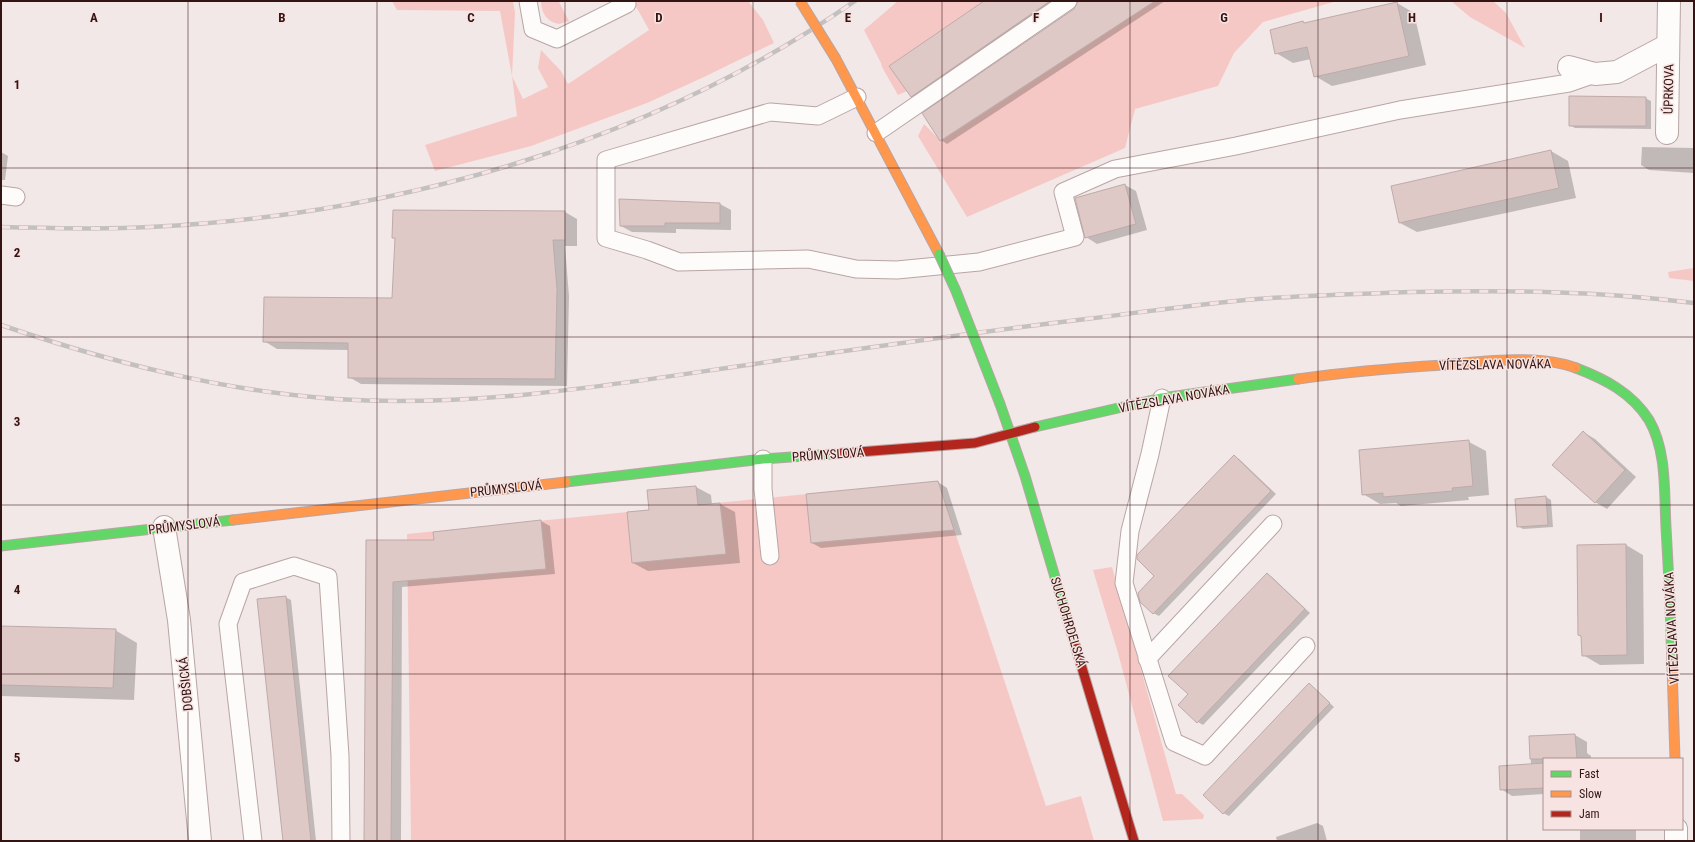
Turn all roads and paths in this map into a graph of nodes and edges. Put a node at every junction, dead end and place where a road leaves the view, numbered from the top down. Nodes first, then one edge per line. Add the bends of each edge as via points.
1 (528, 1) edge
2 (800, 1) edge
3 (1068, 1) edge
4 (1669, 1) edge
5 (627, 4) dead end
6 (1668, 45) junction
7 (1569, 67) dead end
8 (1595, 74) junction
9 (857, 98) junction
10 (876, 133) junction
11 (1667, 133) dead end
12 (1162, 398) junction
13 (1011, 434) junction
14 (763, 459) junction
15 (1273, 524) dead end
16 (164, 527) junction
17 (1, 546) edge
18 (770, 556) dead end
19 (1306, 646) dead end
20 (1147, 659) junction
21 (1676, 758) edge
22 (1676, 830) edge
23 (200, 841) edge
24 (253, 841) edge
25 (341, 841) edge
26 (1134, 841) edge
27 (1676, 841) edge

1 - 5 lane via 532,29 557,39
2 - 9 street, SUCHOHRDELSKÁ, bridge
3 - 10 lane
4 - 6 street, ÚPRKOVA
6 - 8 street, ÚPRKOVA via 1617,72
6 - 11 street, ÚPRKOVA
7 - 8 street, ÚPRKOVA
8 - 9 lane via 1569,83 1400,110 1236,146 1115,169 1062,192 1075,237 979,262 897,270 856,270 808,258 679,262 606,238 606,160 770,112 818,116
9 - 10 street, SUCHOHRDELSKÁ
10 - 13 street, SUCHOHRDELSKÁ, bridge via 939,254 965,313
12 - 13 street, VÍTĚZSLAVA NOVÁKA via 1051,422
12 - 20 lane via 1130,531 1124,583
12 - 21 street, VÍTĚZSLAVA NOVÁKA via 1349,372 1488,361 1563,363 1613,385 1630,397 1648,419 1655,432 1662,460
13 - 14 street, PRŮMYSLOVÁ via 975,443
13 - 26 street, SUCHOHRDELSKÁ
14 - 16 street, PRŮMYSLOVÁ
14 - 18 lane via 763,489
15 - 20 lane
16 - 17 street, PRŮMYSLOVÁ
16 - 23 street, DOBŠICKÁ via 179,620
19 - 20 lane via 1205,756 1174,742
22 - 27 street
24 - 25 lane via 228,624 243,582 294,566 328,577 340,756

